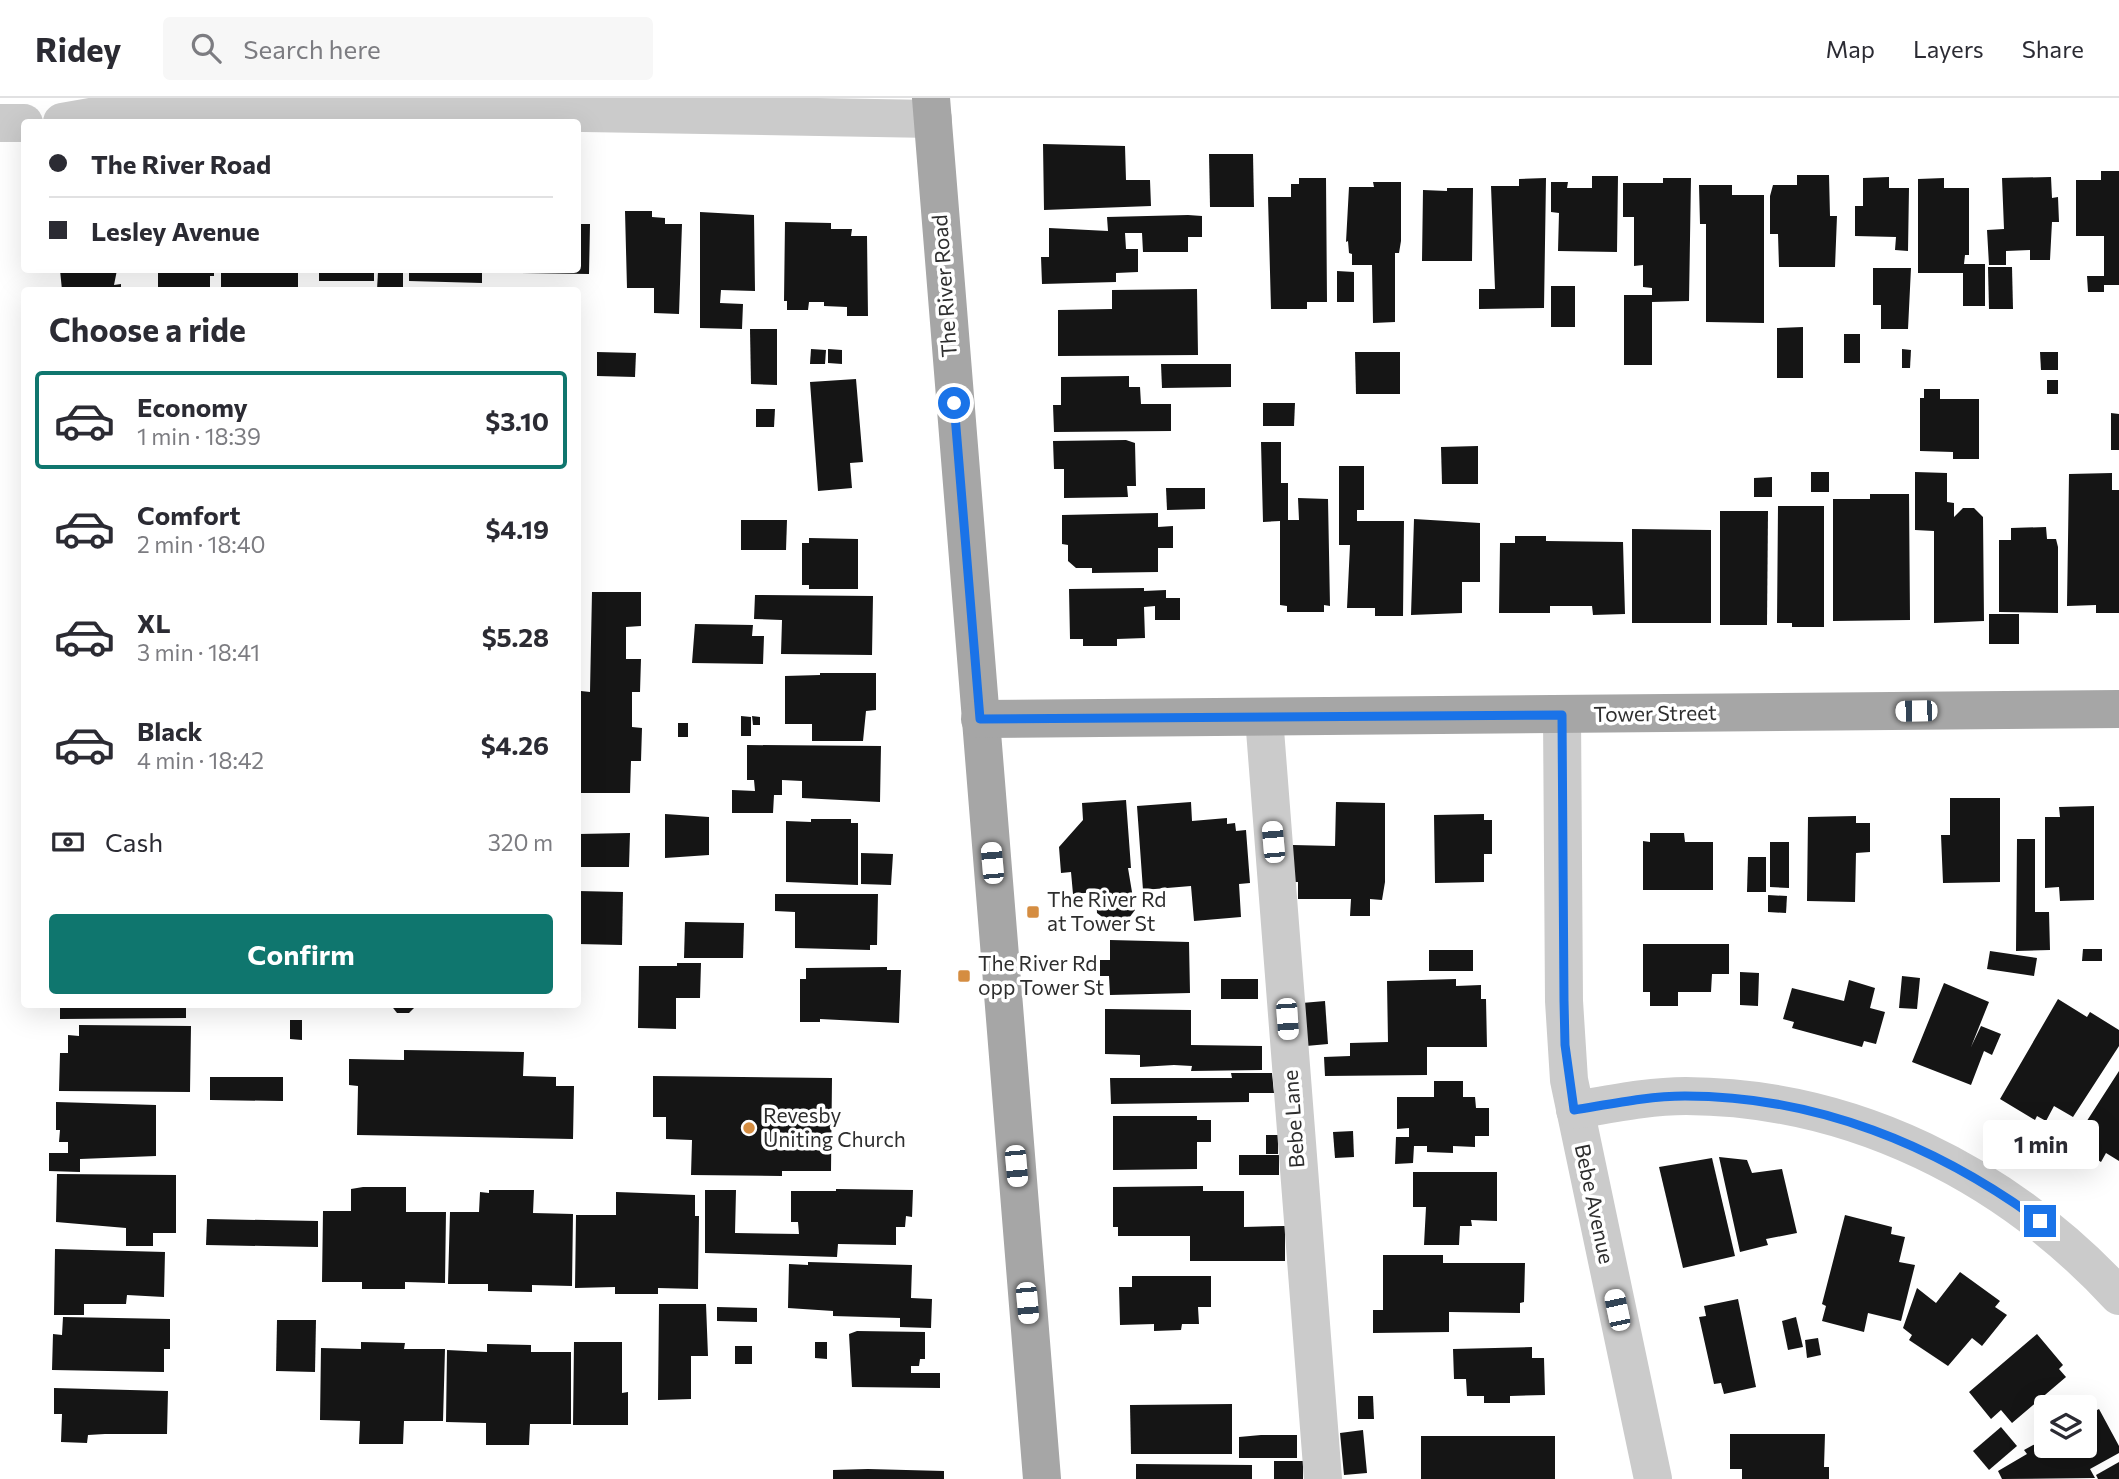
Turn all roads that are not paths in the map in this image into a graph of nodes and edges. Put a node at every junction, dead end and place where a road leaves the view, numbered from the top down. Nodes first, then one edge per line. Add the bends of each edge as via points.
1 (94, 98) edge
2 (141, 107) junction
3 (932, 108) edge
4 (78, 119) edge
5 (0, 122) edge
6 (21, 123) edge
7 (2119, 709) edge
8 (1562, 715) junction
9 (1264, 718) junction
10 (980, 719) junction
11 (1574, 1110) junction
12 (2119, 1296) edge
13 (1042, 1479) edge
14 (1323, 1479) edge
15 (1653, 1479) edge

1 - 2 street
2 - 3 street
2 - 4 street
3 - 10 main road, The River Road
5 - 6 street
7 - 8 main road, Tower Street
8 - 9 main road, Tower Street
8 - 11 street, Bebe Avenue via 1565,1045
9 - 10 main road, Tower Street
9 - 14 street, Bebe Lane
10 - 13 main road, The River Road
11 - 12 street via 1685,1096 1785,1105 1842,1118 1946,1161 1998,1191 2082,1256
11 - 15 street, Bebe Avenue

